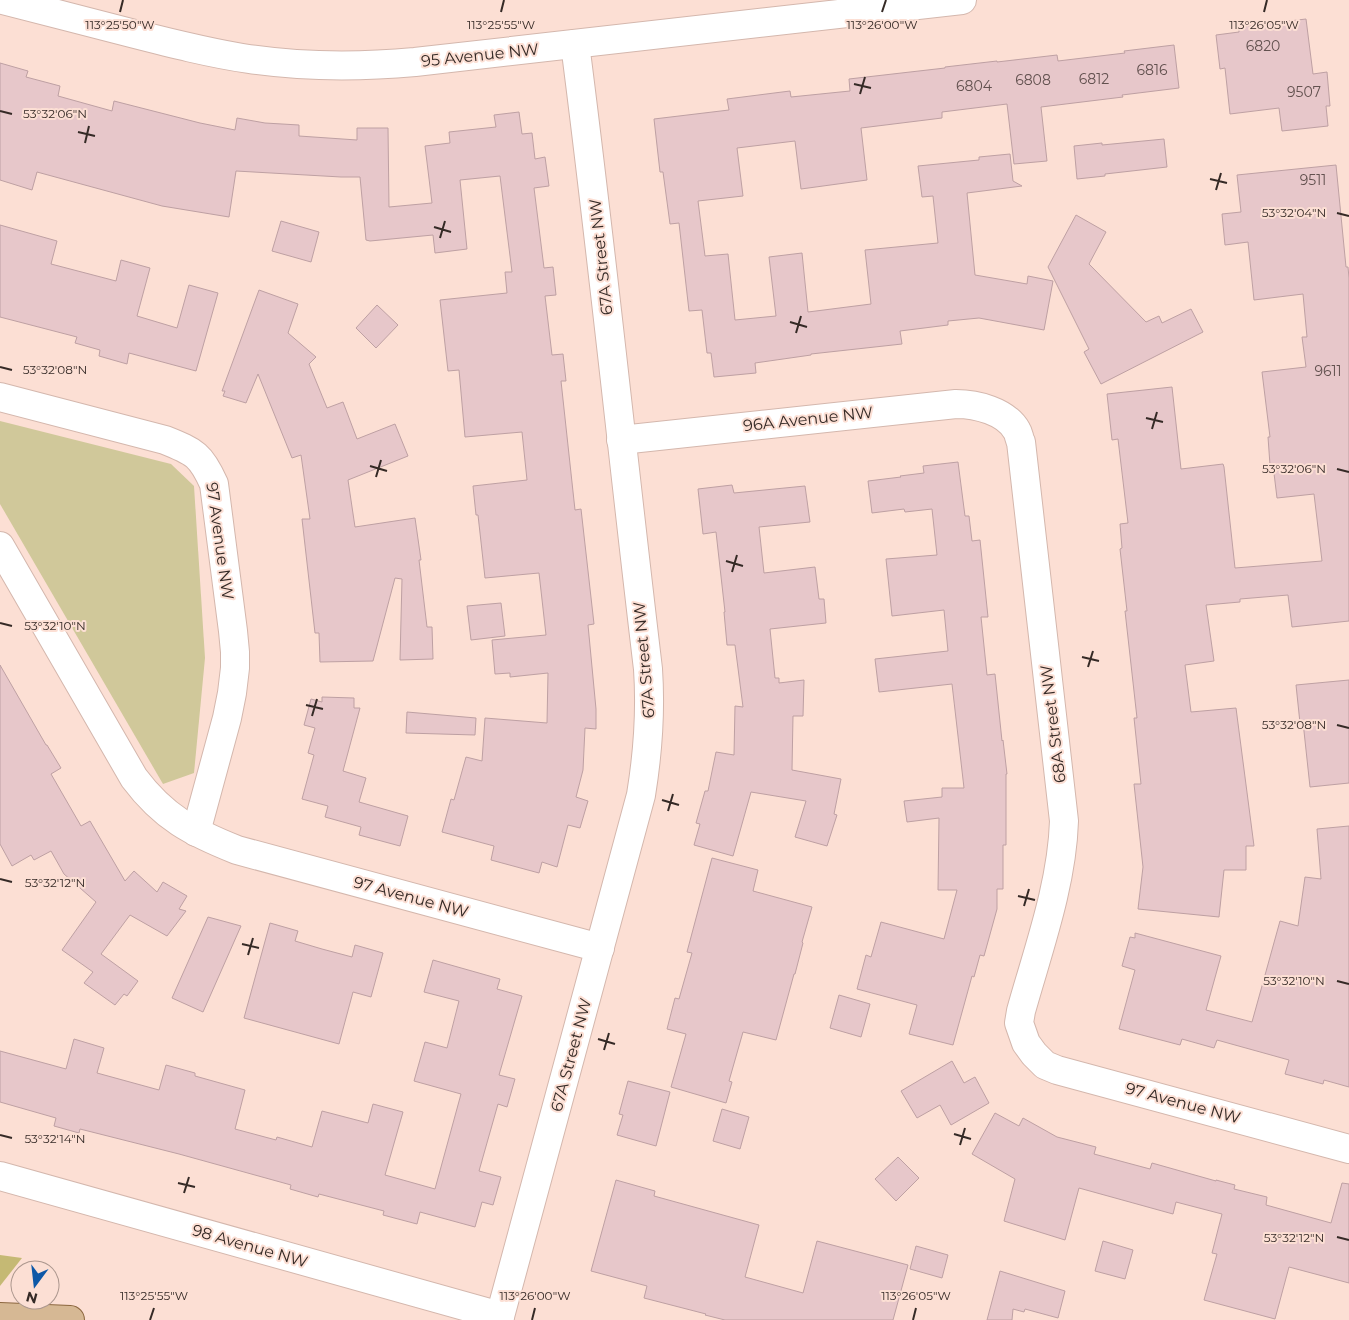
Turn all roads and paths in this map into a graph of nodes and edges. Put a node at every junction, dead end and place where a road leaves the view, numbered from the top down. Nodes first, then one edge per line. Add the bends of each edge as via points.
1 (3, 0) edge
2 (962, 0) edge
3 (575, 44) junction
4 (0, 397) edge
5 (993, 412) joint
6 (621, 440) junction
7 (0, 546) edge
8 (196, 832) junction
9 (600, 948) junction
10 (1026, 1043) joint
11 (1349, 1149) edge
12 (0, 1176) edge
13 (0, 1317) edge
14 (499, 1318) edge
15 (70, 1320) edge

1 - 3 street, 95 Avenue NW via 213,53 291,64 386,65
2 - 3 street, 95 Avenue NW
3 - 6 street, 67A Street NW
4 - 8 street, 97 Avenue NW via 165,440 196,455 207,467 214,484 235,668 227,718
5 - 6 street, 96A Avenue NW via 956,404
5 - 10 street, 68A Street NW via 1016,430 1021,442 1064,821 1056,887 1021,1011 1019,1023
6 - 9 street, 67A Street NW via 648,669 649,729 641,795
7 - 8 street, 97 Avenue NW via 134,778 162,810
8 - 9 street, 97 Avenue NW via 237,850
9 - 14 street, 67A Street NW
10 - 11 street, 97 Avenue NW via 1045,1065 1057,1070
12 - 14 street, 98 Avenue NW
13 - 15 main road

